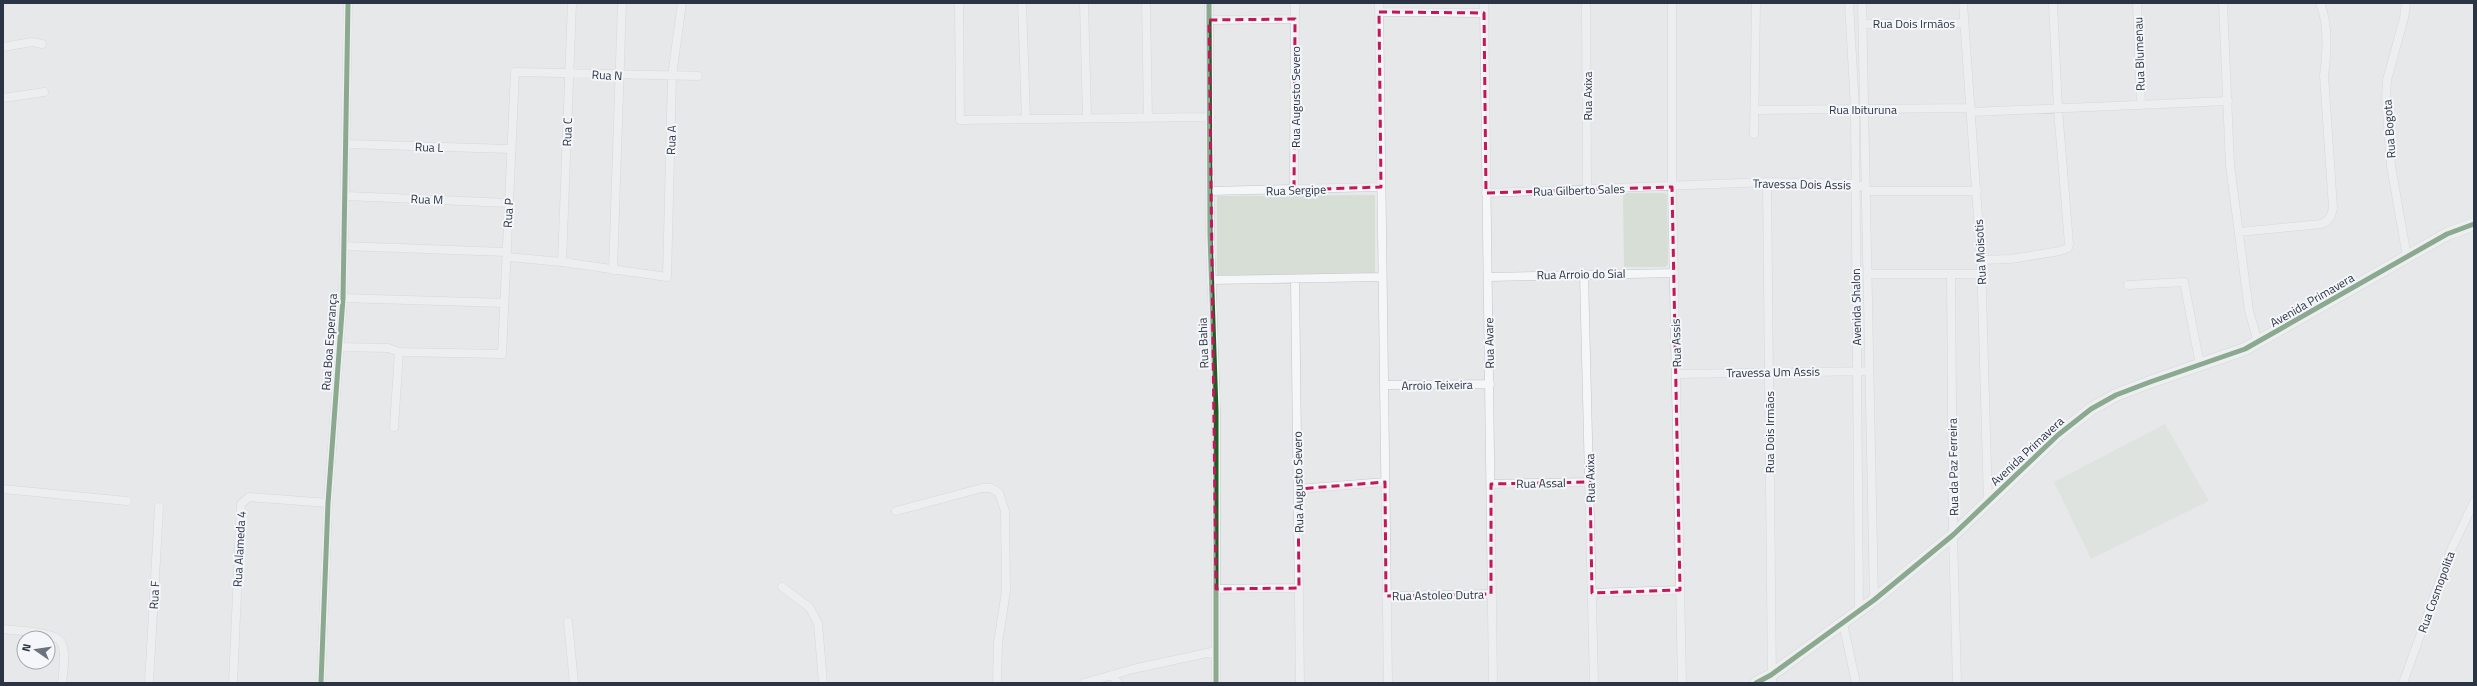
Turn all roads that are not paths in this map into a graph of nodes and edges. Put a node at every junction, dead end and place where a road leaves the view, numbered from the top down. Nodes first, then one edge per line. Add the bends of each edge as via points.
1 (348, 3) edge
2 (572, 3) edge
3 (622, 3) edge
4 (682, 3) edge
5 (959, 3) edge
6 (1022, 3) edge
7 (1084, 3) edge
8 (1146, 3) edge
9 (1209, 3) edge
10 (1294, 3) edge
11 (1484, 3) edge
12 (1586, 3) edge
13 (1672, 3) edge
14 (1756, 3) edge
15 (1848, 3) edge
16 (1862, 3) edge
17 (1963, 3) edge
18 (2052, 3) edge
19 (2137, 3) edge
20 (2223, 3) edge
21 (2320, 3) edge
22 (2406, 3) edge
23 (1379, 7) edge
24 (1484, 13) junction
25 (1295, 19) junction
26 (1209, 20) junction
27 (1964, 23) junction
28 (1864, 24) junction
29 (42, 44) dead end
30 (3, 47) edge
31 (1853, 67) junction
32 (1865, 67) junction
33 (515, 72) joint
34 (570, 72) junction
35 (620, 76) junction
36 (672, 76) junction
37 (698, 76) dead end
38 (44, 92) dead end
39 (3, 98) edge
40 (2228, 101) junction
41 (2141, 105) junction
42 (1855, 109) junction
43 (1866, 109) junction
44 (1755, 110) junction
45 (1971, 110) junction
46 (2058, 110) junction
47 (1210, 117) junction
48 (1087, 118) junction
49 (1148, 118) junction
50 (1026, 119) junction
51 (1754, 134) dead end
52 (347, 144) junction
53 (511, 149) junction
54 (1767, 182) junction
55 (1854, 184) junction
56 (1381, 187) junction
57 (1672, 187) junction
58 (1588, 189) junction
59 (1294, 190) junction
60 (1868, 191) junction
61 (1977, 191) junction
62 (1210, 192) junction
63 (1486, 193) junction
64 (346, 196) junction
65 (509, 202) junction
66 (2474, 224) edge
67 (2239, 232) junction
68 (344, 246) junction
69 (507, 255) junction
70 (2407, 257) junction
71 (1981, 260) junction
72 (562, 262) junction
73 (613, 270) junction
74 (1674, 273) junction
75 (1584, 274) junction
76 (1869, 274) junction
77 (1951, 274) junction
78 (1982, 274) junction
79 (1382, 277) junction
80 (1488, 277) junction
81 (1211, 280) junction
82 (1295, 280) junction
83 (2128, 285) dead end
84 (343, 298) junction
85 (504, 303) junction
86 (1856, 341) junction
87 (1869, 341) junction
88 (2258, 342) junction
89 (339, 347) junction
90 (399, 352) junction
91 (2200, 365) junction
92 (1856, 371) junction
93 (1868, 371) junction
94 (1768, 372) junction
95 (1677, 374) junction
96 (1490, 384) junction
97 (1385, 385) junction
98 (394, 427) dead end
99 (1385, 482) junction
100 (1590, 482) junction
101 (1491, 484) junction
102 (1298, 488) junction
103 (3, 489) edge
104 (127, 501) dead end
105 (1988, 502) junction
106 (2474, 502) edge
107 (328, 503) junction
108 (158, 507) dead end
109 (896, 511) dead end
110 (1953, 535) junction
111 (782, 587) dead end
112 (1299, 588) junction
113 (1216, 589) junction
114 (1680, 590) junction
115 (1592, 593) junction
116 (1491, 594) junction
117 (1386, 596) junction
118 (1874, 600) junction
119 (1859, 611) junction
120 (568, 622) dead end
121 (1843, 623) junction
122 (3, 629) edge
123 (1216, 651) junction
124 (1112, 674) junction
125 (1771, 679) edge
126 (62, 683) edge
127 (150, 683) edge
128 (233, 683) edge
129 (321, 683) edge
130 (574, 683) edge
131 (823, 683) edge
132 (997, 683) edge
133 (1084, 683) edge
134 (1118, 683) edge
135 (1216, 683) edge
136 (1300, 683) edge
137 (1388, 683) edge
138 (1492, 683) edge
139 (1594, 683) edge
140 (1682, 683) edge
141 (1756, 683) edge
142 (1856, 683) edge
143 (1957, 683) edge
144 (2402, 683) edge

1 - 52 street, Rua Boa Esperança
2 - 34 street, Rua C
3 - 35 street
4 - 36 street, Rua A
5 - 50 street via 960,120
6 - 50 street
7 - 48 street
8 - 49 street
9 - 26 street, Rua Bahia
10 - 25 street, Rua Augusto Severo
11 - 24 street, Rua Avare
12 - 58 street, Rua Axixa
13 - 57 street, Rua Assis
14 - 44 street
15 - 31 street, Avenida Shalon
16 - 28 street, Avenida Shalon
17 - 27 street, Rua Moisotis
18 - 46 street
19 - 41 street, Rua Blumenau
20 - 40 street
21 - 67 street via 2324,12 2324,75 2332,215 2321,224
22 - 70 street, Rua Bogota via 2387,80 2386,98 2391,166
23 - 24 street
23 - 56 street
24 - 63 street, Rua Avare
25 - 26 street
25 - 59 street, Rua Augusto Severo
26 - 47 street, Rua Bahia
27 - 28 street, Rua Dois Irmãos
27 - 45 street, Rua Moisotis
28 - 32 street, Avenida Shalon
29 - 30 street via 32,42
31 - 32 street
31 - 42 street, Avenida Shalon
32 - 43 street, Avenida Shalon
33 - 34 street, Rua N
33 - 53 street, Rua P
34 - 35 street, Rua N
34 - 72 street, Rua C
35 - 36 street, Rua N
35 - 73 street
36 - 37 street, Rua N
36 - 73 street, Rua A via 667,277
38 - 39 street
40 - 41 street, Rua Ibituruna
40 - 67 street via 2230,165
41 - 46 street, Rua Ibituruna
42 - 43 street, Rua Ibituruna
42 - 44 street, Rua Ibituruna
42 - 55 street, Avenida Shalon
43 - 45 street, Rua Ibituruna
43 - 60 street, Avenida Shalon
44 - 51 street
45 - 46 street, Rua Ibituruna
45 - 61 street, Rua Moisotis
46 - 71 street via 2069,246 2060,251 2011,259
47 - 49 street
47 - 62 street, Rua Bahia
48 - 49 street
48 - 50 street
52 - 53 street, Rua L
52 - 64 street, Rua Boa Esperança
53 - 65 street, Rua P
54 - 55 street, Travessa Dois Assis
54 - 57 street, Travessa Dois Assis
54 - 94 street, Rua Dois Irmãos
55 - 60 street, Travessa Dois Assis
55 - 86 street, Avenida Shalon
56 - 59 street, Rua Sergipe
56 - 79 street
57 - 58 street, Rua Gilberto Sales
57 - 74 street, Rua Assis
58 - 63 street, Rua Gilberto Sales
59 - 62 street, Rua Sergipe
60 - 61 street, Travessa Dois Assis
60 - 76 street, Avenida Shalon
61 - 71 street, Rua Moisotis
62 - 81 street, Rua Bahia
63 - 80 street, Rua Avare
64 - 65 street, Rua M
64 - 68 street, Rua Boa Esperança
65 - 69 street, Rua P
66 - 70 street, Avenida Primavera via 2447,234
67 - 88 street via 2249,311
68 - 69 street
68 - 84 street, Rua Boa Esperança
69 - 72 street
69 - 85 street, Rua P
70 - 88 street, Avenida Primavera
71 - 78 street, Rua Moisotis
72 - 73 street
74 - 75 street, Rua Arroio do Sial
74 - 95 street, Rua Assis
75 - 80 street, Rua Arroio do Sial
75 - 100 street, Rua Axixa
76 - 77 street
76 - 87 street, Avenida Shalon
77 - 78 street
77 - 110 street, Rua da Paz Ferreira
78 - 105 street, Rua Moisotis
79 - 82 street
79 - 97 street
80 - 96 street, Rua Avare
81 - 82 street
81 - 113 street, Rua Bahia via 1216,411
82 - 102 street, Rua Augusto Severo
83 - 91 street via 2184,282
84 - 85 street
84 - 89 street, Rua Boa Esperança
85 - 90 street, Rua P via 502,354
86 - 87 street
86 - 92 street, Avenida Shalon
87 - 93 street, Avenida Shalon
88 - 91 street, Avenida Primavera
89 - 90 street via 388,348
89 - 107 street, Rua Boa Esperança
90 - 98 street
91 - 105 street, Avenida Primavera via 2116,395 2091,409 2058,435
92 - 93 street, Travessa Um Assis
92 - 94 street, Travessa Um Assis
92 - 119 street, Avenida Shalon
93 - 118 street, Avenida Shalon
94 - 95 street, Travessa Um Assis
94 - 125 street, Rua Dois Irmãos
95 - 114 street, Rua Assis
96 - 97 street, Arroio Teixeira
96 - 101 street, Rua Avare
97 - 99 street
99 - 102 street
99 - 117 street
100 - 101 street, Rua Assal
100 - 115 street, Rua Axixa
101 - 116 street, Rua Avare
102 - 112 street, Rua Augusto Severo
103 - 104 street
105 - 110 street, Avenida Primavera
106 - 144 street, Rua Cosmopolita via 2451,550
107 - 128 street, Rua Alameda 4 via 249,497 241,504
107 - 129 street, Rua Boa Esperança
108 - 127 street, Rua F
109 - 132 street via 982,488 991,488 999,493 1005,510 1006,590 998,643
110 - 118 street, Avenida Primavera
110 - 143 street, Rua da Paz Ferreira
111 - 131 street via 809,607 818,623
112 - 113 street
112 - 136 street, Rua Augusto Severo
113 - 123 street, Rua Bahia
114 - 115 street
114 - 140 street, Rua Assis
115 - 139 street, Rua Axixa
116 - 117 street, Rua Astoleo Dutra
116 - 138 street, Rua Avare
117 - 137 street
118 - 119 street, Avenida Primavera
119 - 121 street, Avenida Primavera
120 - 130 street
121 - 125 street, Avenida Primavera
121 - 142 street
122 - 126 street via 52,635 61,642 64,652
123 - 124 street
123 - 135 street, Rua Bahia
124 - 133 street
124 - 134 street
125 - 141 street, Avenida Primavera

